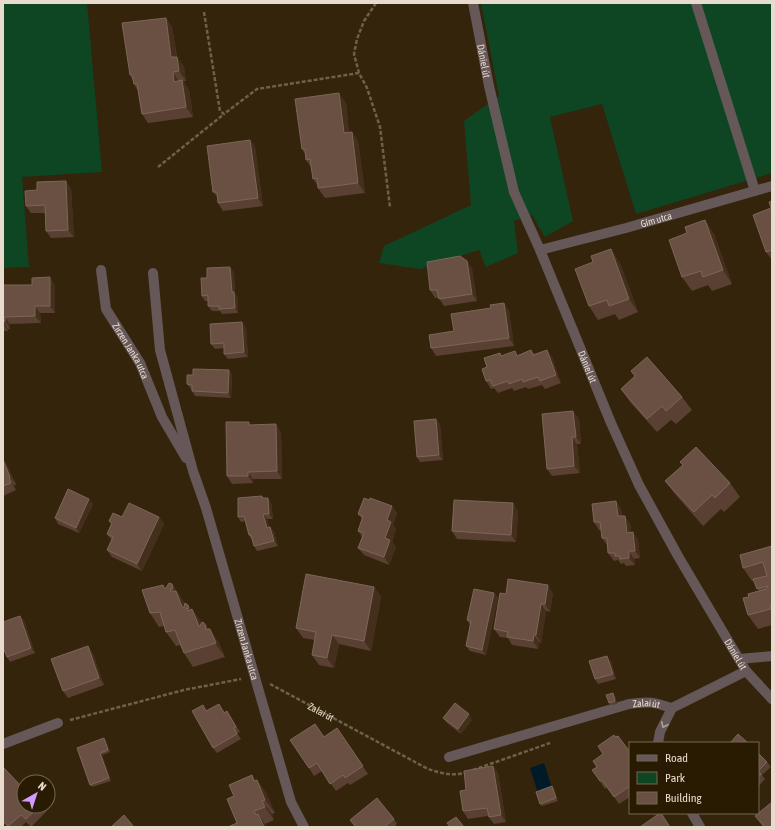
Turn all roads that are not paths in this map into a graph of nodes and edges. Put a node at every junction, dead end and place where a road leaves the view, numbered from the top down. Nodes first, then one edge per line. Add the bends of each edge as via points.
1 (473, 3) edge
2 (696, 3) edge
3 (772, 186) edge
4 (755, 190) junction
5 (540, 250) junction
6 (101, 270) dead end
7 (153, 273) dead end
8 (193, 470) junction
9 (772, 656) edge
10 (739, 659) junction
11 (746, 670) junction
12 (772, 700) edge
13 (672, 708) junction
14 (58, 723) road end
15 (658, 742) edge
16 (3, 744) edge
17 (448, 757) dead end
18 (693, 814) edge
19 (304, 827) edge
20 (700, 827) edge

1 - 5 street, Dániel út via 514,192
2 - 4 street
3 - 4 street, Gím utca
4 - 5 street, Gím utca
5 - 10 street, Dániel út via 639,485
6 - 8 street, Zirzen Janka utca via 106,309 140,362 162,417
7 - 8 street, Zirzen Janka utca via 160,350
8 - 19 street, Zirzen Janka utca via 291,802
9 - 10 street
10 - 11 street, Dániel út
11 - 12 street, Dániel út
11 - 13 street, Zalai út
13 -> 15 street via 660,732
13 - 17 street, Zalai út via 645,701 629,704
14 - 16 street
18 - 20 street

